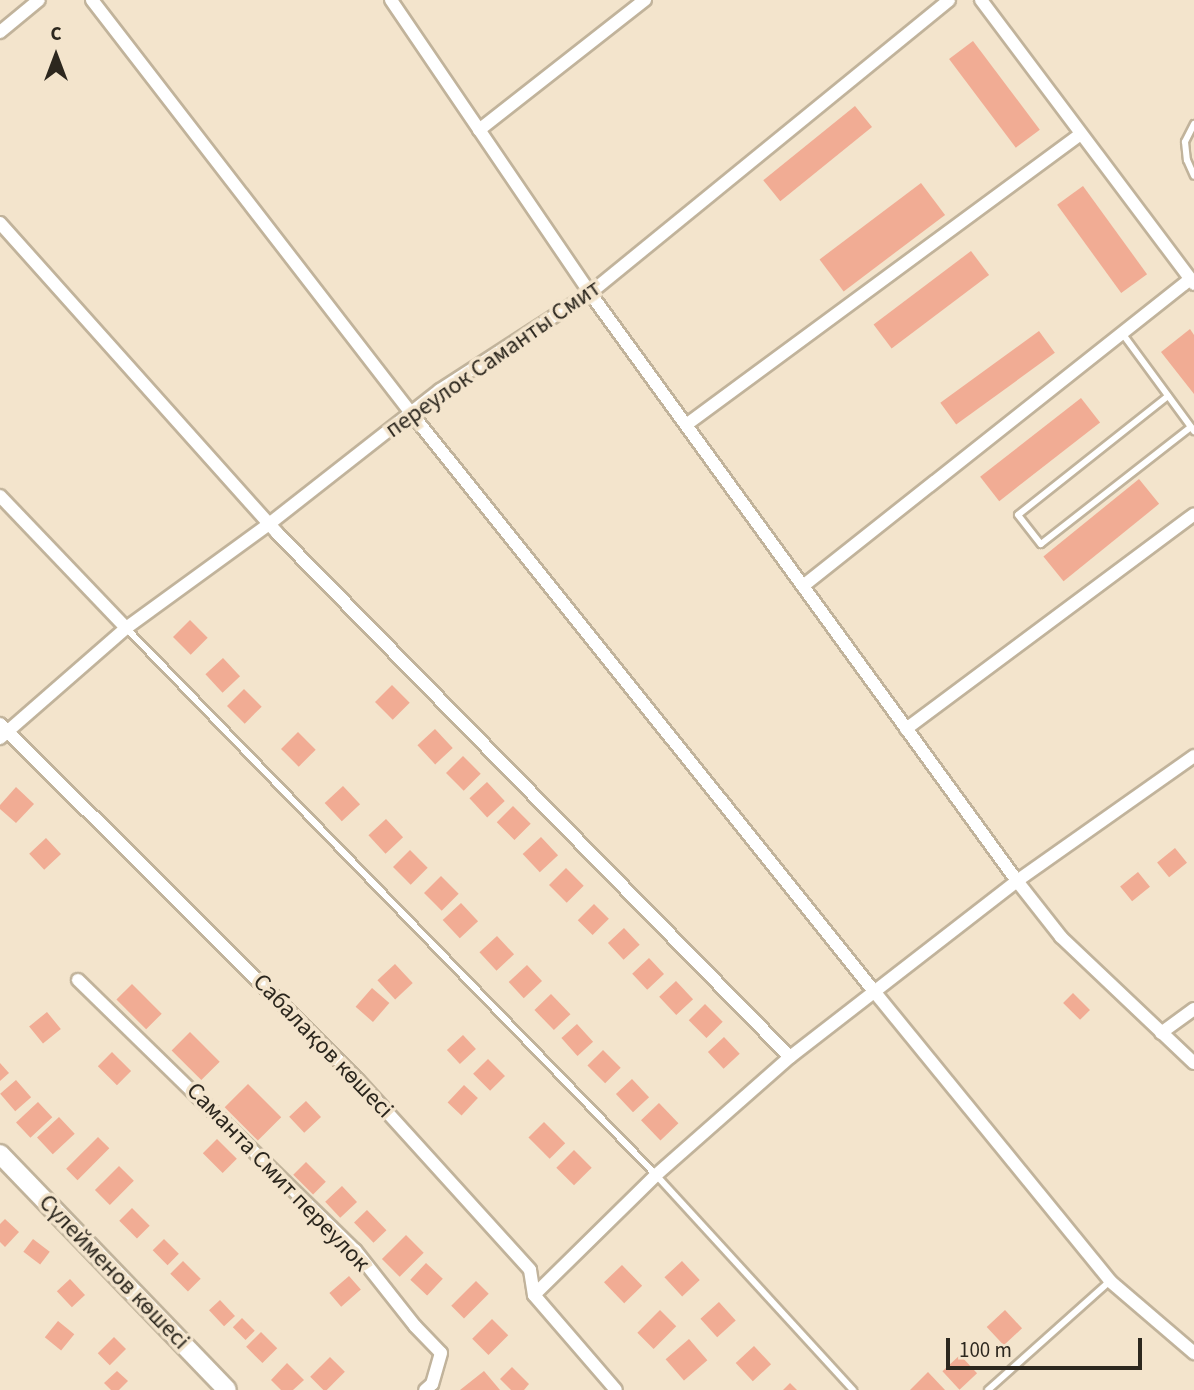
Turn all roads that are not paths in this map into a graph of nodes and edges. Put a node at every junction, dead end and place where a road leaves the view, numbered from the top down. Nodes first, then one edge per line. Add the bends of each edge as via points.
1 (40, 0) edge
2 (92, 0) edge
3 (391, 0) edge
4 (645, 0) edge
5 (949, 0) edge
6 (981, 0) edge
7 (0, 32) edge
8 (1194, 124) edge
9 (479, 130) junction
10 (1080, 134) junction
11 (1194, 176) edge
12 (0, 223) edge
13 (1192, 282) edge
14 (590, 293) junction
15 (1122, 333) junction
16 (1167, 396) junction
17 (411, 413) junction
18 (686, 425) junction
19 (1192, 429) edge
20 (0, 496) edge
21 (1194, 514) edge
22 (269, 524) junction
23 (803, 586) junction
24 (126, 628) junction
25 (906, 729) junction
26 (2, 731) edge
27 (1194, 756) edge
28 (1017, 881) junction
29 (78, 980) dead end
30 (873, 990) junction
31 (1194, 1009) edge
32 (1161, 1033) junction
33 (790, 1057) junction
34 (1194, 1063) edge
35 (0, 1154) edge
36 (656, 1175) junction
37 (1110, 1280) junction
38 (534, 1295) junction
39 (1194, 1353) edge
40 (227, 1390) edge
41 (425, 1390) edge
42 (616, 1390) edge
43 (853, 1390) edge
44 (988, 1390) edge

1 - 7 street
2 - 17 street
3 - 9 street
4 - 9 street
5 - 14 street, переулок Саманты Смит
6 - 10 street
8 - 11 lane via 1185,142
9 - 14 street
10 - 13 street
10 - 18 street
12 - 22 street
13 - 15 street
14 - 17 street, переулок Саманты Смит
14 - 18 street
15 - 16 lane
15 - 23 street
16 - 19 lane
16 - 19 lane via 1018,515 1041,544
17 - 22 street, переулок Саманты Смит
17 - 30 street
18 - 23 street
20 - 24 street
21 - 25 street
22 - 24 street, переулок Саманты Смит
22 - 33 street
23 - 25 street
24 - 26 street, переулок Саманты Смит
24 - 36 lane
25 - 28 street
26 - 38 street, Сабалақов көшесі via 358,1080 530,1270
27 - 28 street
28 - 30 street
28 - 32 street via 1061,937
29 - 41 street, Саманта Смит переулок via 355,1250 441,1353 432,1384
30 - 33 street
30 - 37 street
31 - 32 street
32 - 34 street
33 - 36 street
35 - 40 main road, Сүлейменов көшесі
36 - 38 street
36 - 43 lane
37 - 39 street
37 - 44 lane
38 - 42 street, Сабалақов көшесі

